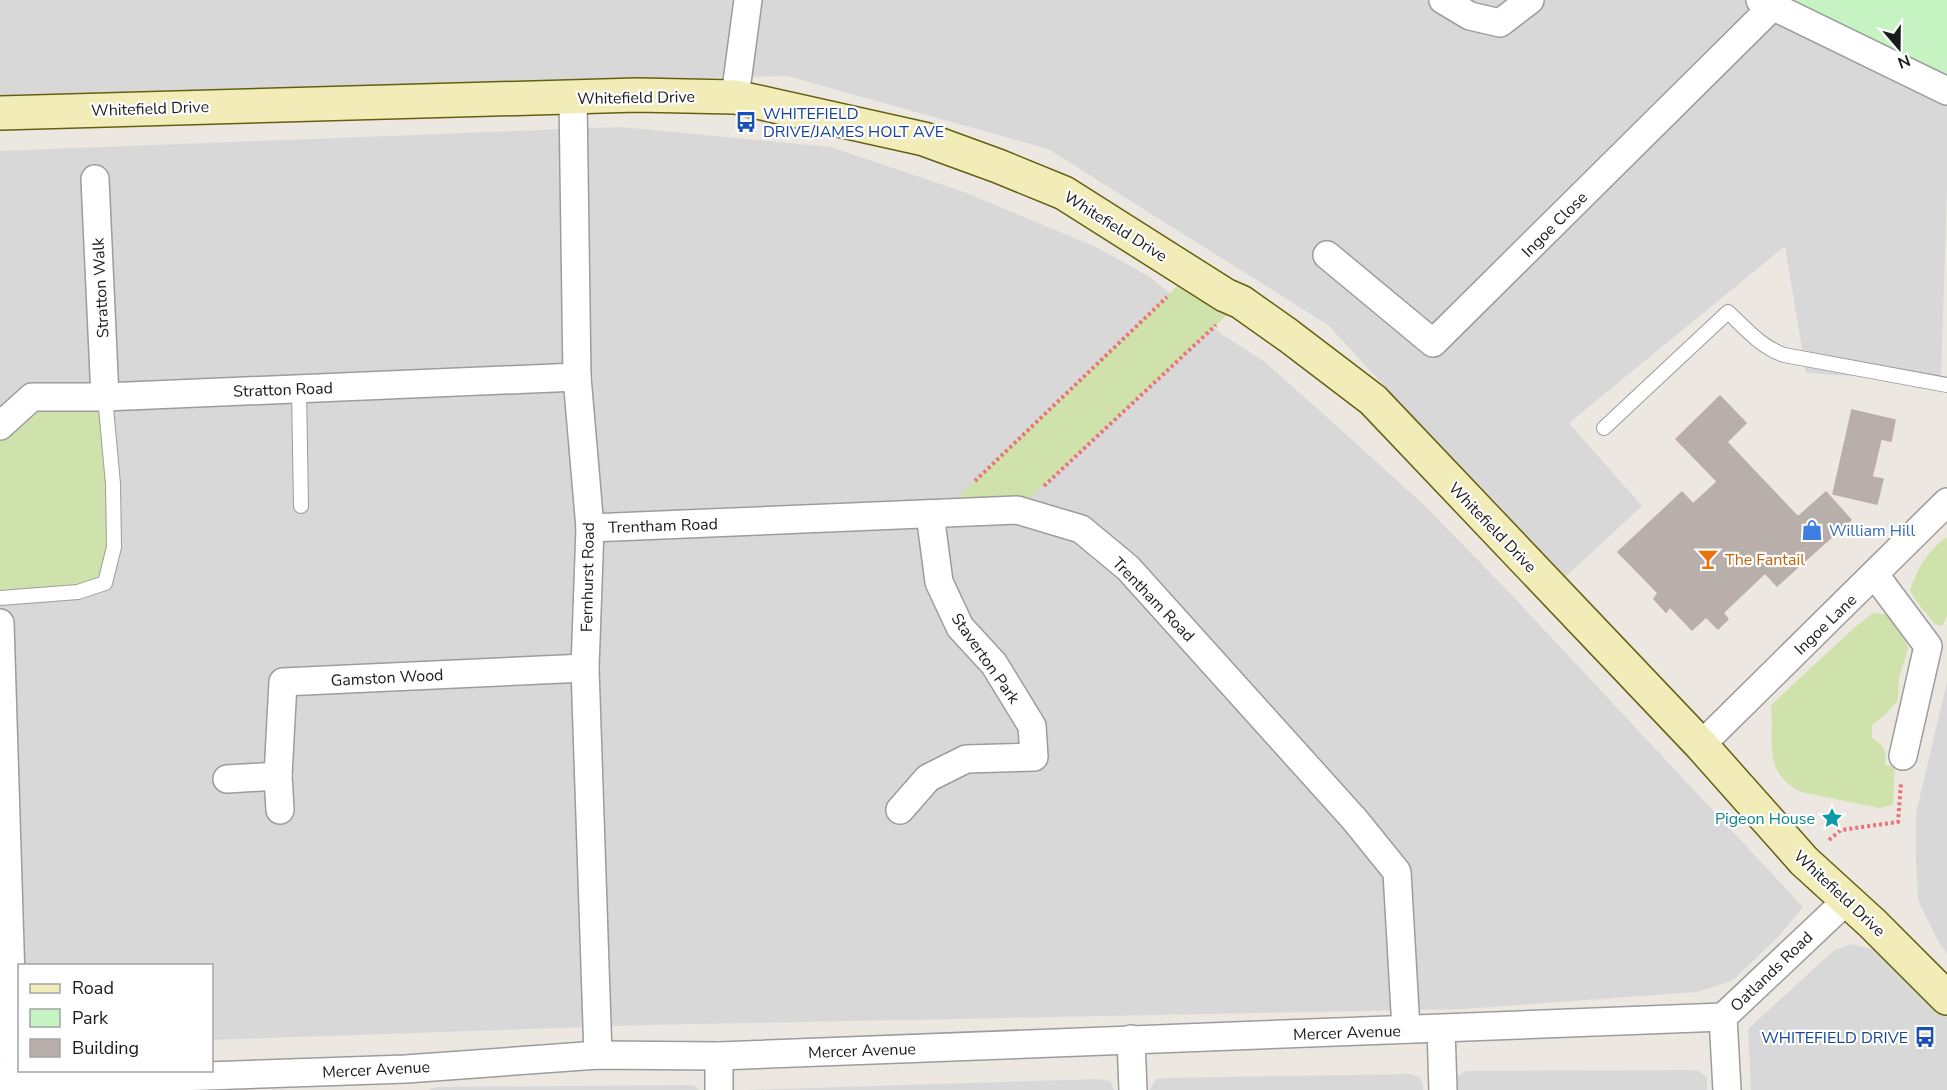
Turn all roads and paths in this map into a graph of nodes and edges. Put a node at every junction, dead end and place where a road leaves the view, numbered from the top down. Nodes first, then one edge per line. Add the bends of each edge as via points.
1 (748, 0) edge
2 (1443, 0) edge
3 (1530, 0) edge
4 (1766, 3) edge
5 (1947, 91) edge
6 (735, 97) junction
7 (573, 98) junction
8 (0, 113) edge
9 (95, 179) dead end
10 (1327, 255) dead end
11 (1191, 273) junction
12 (1240, 302) junction
13 (577, 377) junction
14 (1947, 385) edge
15 (299, 389) junction
16 (105, 397) junction
17 (0, 426) edge
18 (1604, 428) dead end
19 (1947, 502) edge
20 (301, 506) dead end
21 (1017, 510) junction
22 (935, 514) junction
23 (590, 528) junction
24 (1875, 575) junction
25 (0, 598) edge
26 (0, 623) edge
27 (585, 668) junction
28 (1701, 745) junction
29 (1903, 756) joint
30 (278, 776) junction
31 (227, 779) dead end
32 (280, 810) dead end
33 (900, 810) dead end
34 (1804, 861) junction
35 (1847, 900) junction
36 (1947, 998) edge
37 (1723, 1017) junction
38 (1406, 1029) junction
39 (1441, 1029) junction
40 (1131, 1039) junction
41 (598, 1055) junction
42 (719, 1056) junction
43 (7, 1076) edge
44 (406, 1079) edge
45 (121, 1085) edge
46 (719, 1090) edge
47 (1133, 1090) edge
48 (1443, 1090) edge
49 (1727, 1090) edge

1 - 6 street
2 - 3 street via 1470,16 1500,22
4 - 5 street
4 - 10 street, Ingoe Close via 1433,343
6 - 7 main road, Whitefield Drive
6 - 11 main road, Whitefield Drive via 924,139 998,166 1064,193
7 - 8 main road, Whitefield Drive
7 - 13 street, Fernhurst Road
9 - 16 street, Stratton Walk
11 - 12 main road, Whitefield Drive
11 - 22 path
12 - 21 path
12 - 28 main road, Whitefield Drive via 1373,400
13 - 15 street, Stratton Road
13 - 23 street, Fernhurst Road
14 - 18 lane via 1784,355 1756,339 1728,312
15 - 16 street, Stratton Road
15 - 20 lane
16 - 17 street, Stratton Road via 32,397
16 - 25 lane via 114,547 105,584 78,592
19 - 24 street, Ingoe Lane
21 - 22 street, Trentham Road
21 - 38 street, Trentham Road via 1081,530 1128,568 1355,820 1397,872
22 - 23 street, Trentham Road
22 - 33 street, Staverton Park via 939,582 960,627 994,664 1032,726 1034,756 966,759 928,778
23 - 27 street, Fernhurst Road
24 - 28 street, Ingoe Lane
24 - 29 street via 1928,646
26 - 43 street
27 - 30 street, Gamston Wood via 283,682
27 - 41 street, Fernhurst Road
28 - 34 main road, Whitefield Drive
29 - 34 path via 1899,822 1841,830
30 - 31 street
30 - 32 street, Gamston Wood
34 - 35 main road, Whitefield Drive
35 - 36 main road, Whitefield Drive
35 - 37 street, Oatlands Road
37 - 39 street, Mercer Avenue
37 - 49 street, Oatlands Road
38 - 39 street, Mercer Avenue
38 - 40 street, Mercer Avenue
39 - 48 street
40 - 42 street, Mercer Avenue
40 - 47 street
41 - 42 street, Mercer Avenue
41 - 44 street, Mercer Avenue
42 - 46 street
43 - 45 street, Mercer Avenue
44 - 45 street, Mercer Avenue

